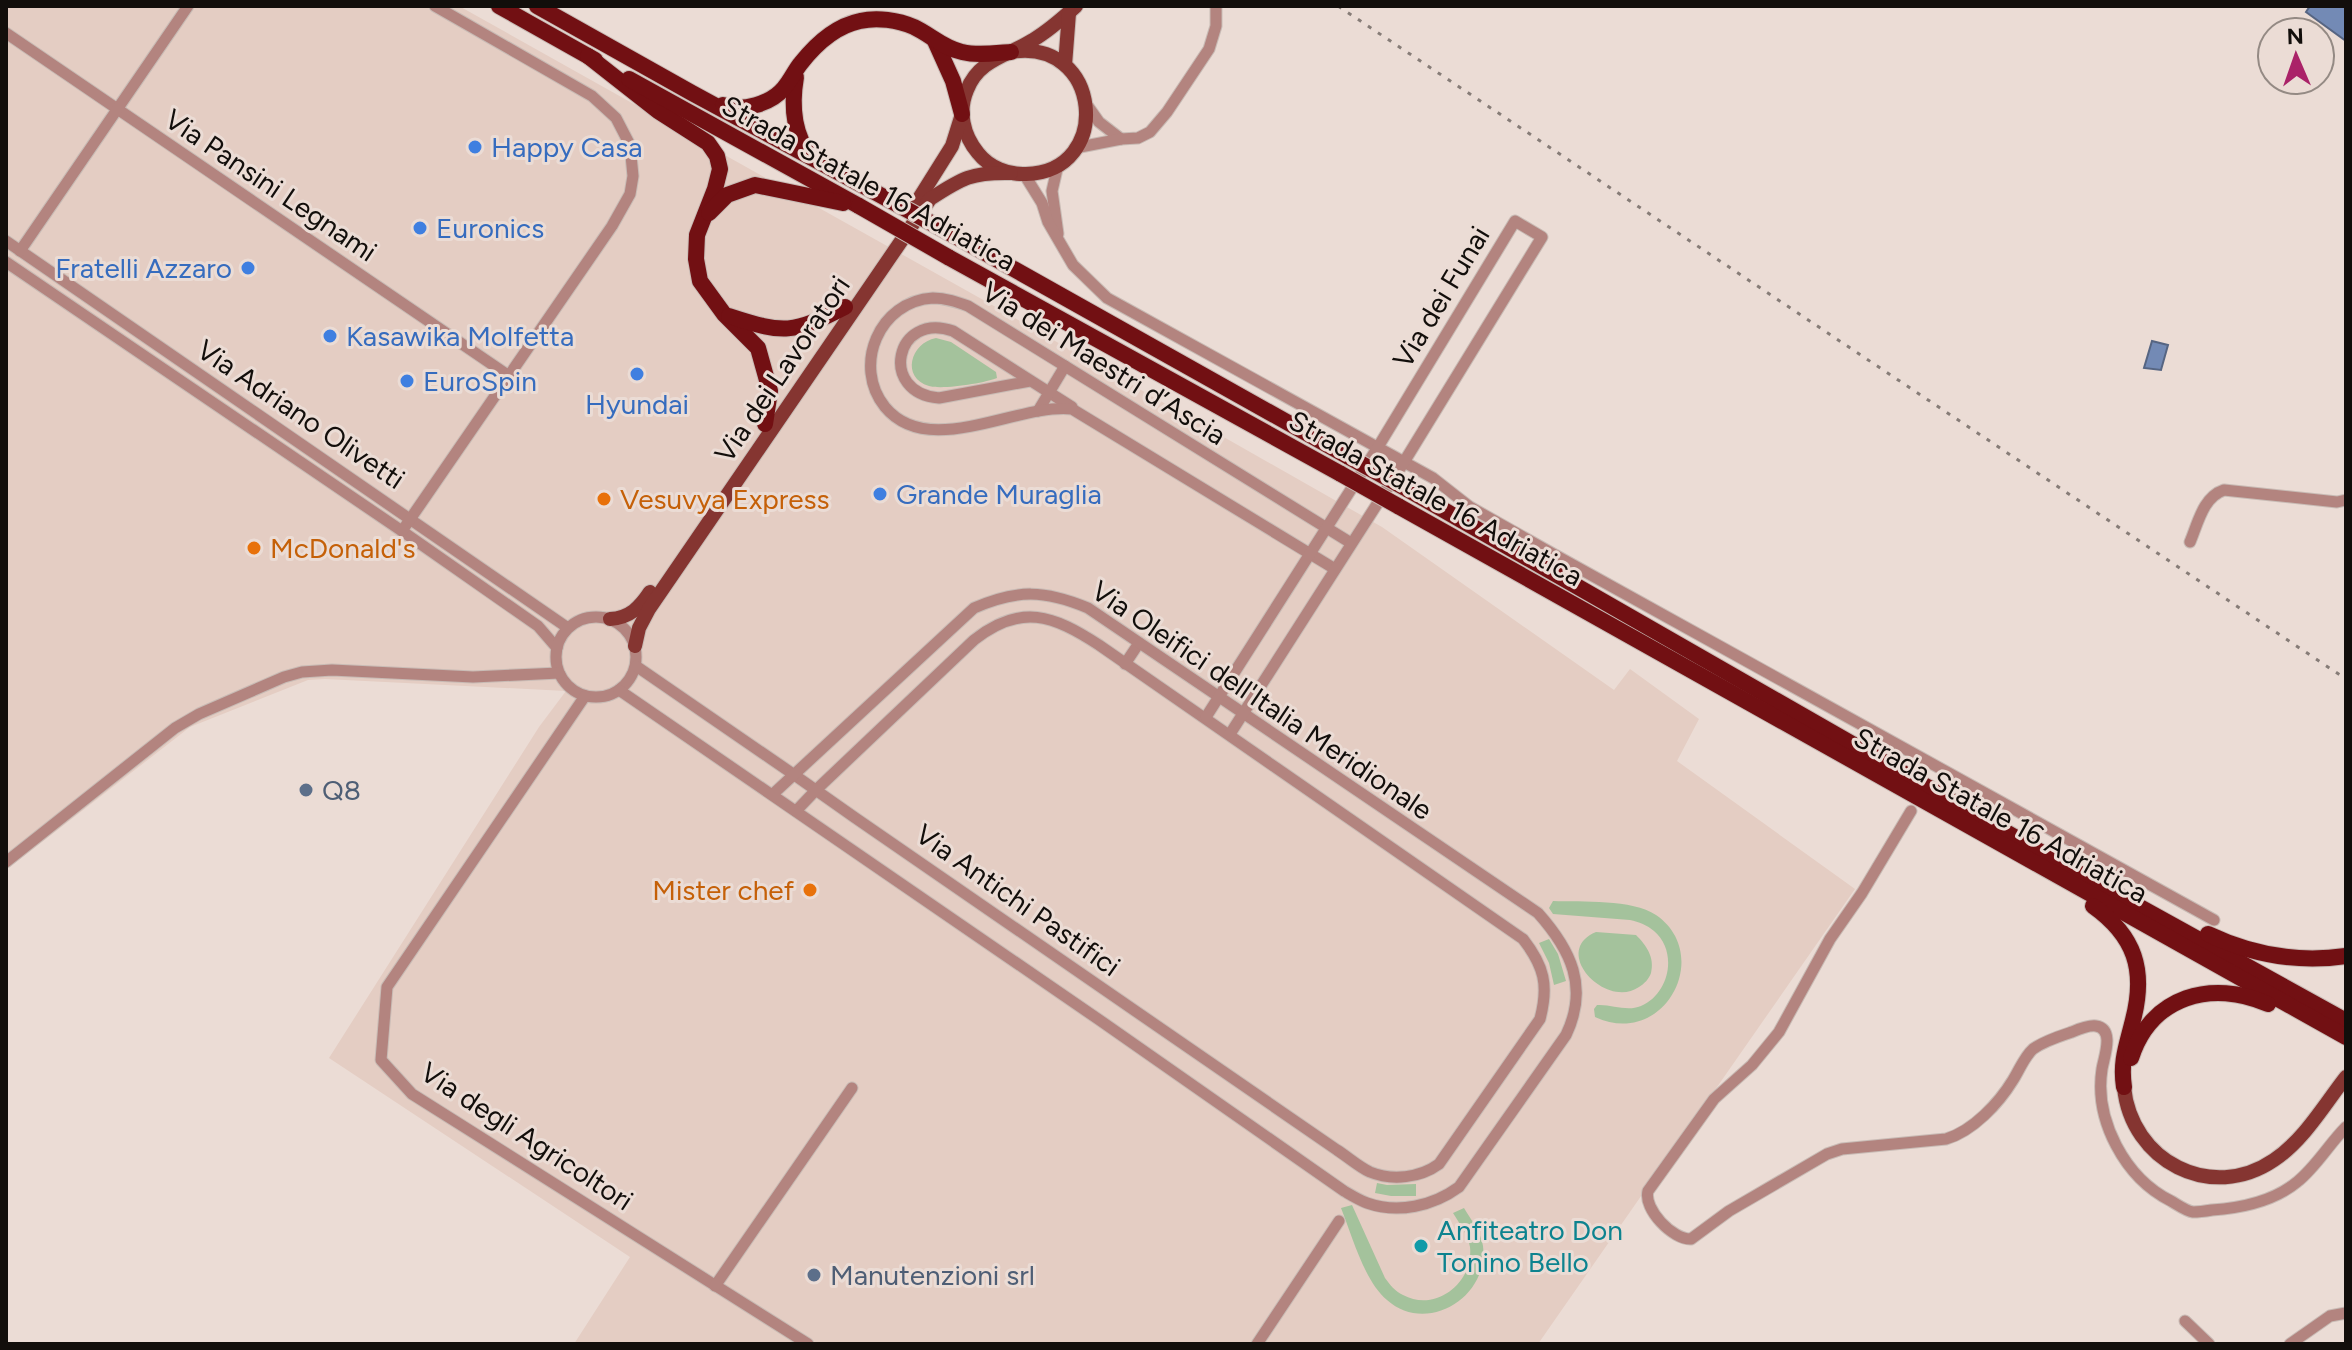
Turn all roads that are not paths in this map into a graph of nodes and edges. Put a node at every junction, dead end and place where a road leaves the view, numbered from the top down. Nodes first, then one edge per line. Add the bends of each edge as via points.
1 (188, 6) edge
2 (435, 6) edge
3 (499, 6) edge
4 (537, 6) edge
5 (1216, 6) edge
6 (1072, 9) edge
7 (6, 33) edge
8 (935, 41) junction
9 (1011, 52) junction
10 (588, 56) junction
11 (803, 60) junction
12 (1065, 65) junction
13 (692, 93) junction
14 (1087, 105) junction
15 (117, 109) junction
16 (962, 114) junction
17 (1121, 139) junction
18 (1075, 148) junction
19 (812, 158) junction
20 (1058, 165) junction
21 (1018, 174) junction
22 (925, 198) junction
23 (859, 206) junction
24 (705, 217) junction
25 (1059, 238) junction
26 (6, 241) edge
27 (20, 251) junction
28 (6, 262) edge
29 (845, 307) junction
30 (724, 314) junction
31 (1065, 366) junction
32 (509, 376) junction
33 (1030, 381) junction
34 (1049, 393) junction
35 (1038, 411) junction
36 (1080, 412) junction
37 (765, 424) junction
38 (1378, 447) junction
39 (1404, 462) junction
40 (2346, 500) edge
41 (410, 518) junction
42 (1326, 528) junction
43 (402, 531) junction
44 (2190, 542) dead end
45 (1351, 543) junction
46 (1310, 554) junction
47 (1335, 569) junction
48 (645, 607) junction
49 (610, 619) junction
50 (568, 628) junction
51 (1139, 643) junction
52 (635, 646) junction
53 (557, 648) junction
54 (1125, 664) junction
55 (636, 666) junction
56 (559, 673) junction
57 (619, 690) junction
58 (585, 696) junction
59 (1219, 696) junction
60 (1243, 714) junction
61 (1206, 717) junction
62 (1230, 734) junction
63 (1934, 766) junction
64 (793, 774) junction
65 (1929, 778) dead end
66 (816, 790) junction
67 (773, 794) junction
68 (796, 811) junction
69 (1911, 811) dead end
70 (2012, 851) junction
71 (6, 862) edge
72 (2060, 863) junction
73 (2214, 920) dead end
74 (2346, 956) edge
75 (2346, 1021) edge
76 (2346, 1038) edge
77 (2346, 1077) edge
78 (2124, 1087) junction
79 (852, 1088) dead end
80 (2346, 1127) edge
81 (1372, 1173) joint
82 (1344, 1191) joint
83 (1339, 1221) dead end
84 (715, 1286) junction
85 (2346, 1313) edge
86 (2185, 1321) dead end
87 (808, 1344) edge
88 (1257, 1344) edge
89 (2209, 1344) edge
90 (2290, 1344) edge

1 - 15 street
2 - 32 street via 592,96 616,118 630,145 633,176 624,207
3 - 10 highway, Strada Statale 16 Adriatica
4 - 13 highway, Strada Statale 16 Adriatica
5 - 17 street via 1209,49 1160,122 1138,138
6 - 9 main road
6 - 12 main road
7 - 15 street, Via Pansini Legnami
8 - 9 highway via 963,53
8 - 11 highway via 890,20 860,21 832,32
8 - 16 highway
9 - 12 main road via 1043,53
9 - 16 main road via 976,73
10 - 23 highway, Strada Statale 16 Adriatica
10 - 24 highway via 708,143 720,169
11 - 13 highway via 784,89 746,108 730,108
11 - 19 highway via 793,94 795,120
12 - 14 main road via 1079,82
13 - 19 highway, Strada Statale 16 Adriatica
14 - 17 street
14 - 18 main road
15 - 27 street
15 - 32 street, Via Pansini Legnami
16 - 21 main road via 979,154
16 - 22 main road
17 - 18 street
18 - 20 main road
19 - 72 highway, Strada Statale 16 Adriatica, bridge via 1407,489
20 - 21 main road
20 - 25 street via 1052,191
21 - 22 main road via 963,178
21 - 25 street via 1042,203
22 - 29 main road, Via dei Lavoratori
22 - 48 main road, Via dei Lavoratori
23 - 24 highway via 755,185 727,195
23 - 70 highway, Strada Statale 16 Adriatica, bridge
24 - 30 highway via 697,235 700,281
25 - 38 street via 1073,265 1107,298
26 - 27 street, Via Adriano Olivetti
27 - 41 street, Via Adriano Olivetti
28 - 43 street, Via Adriano Olivetti
29 - 30 highway via 800,328 770,329
29 - 37 main road, Via dei Lavoratori
30 - 37 highway via 758,348 770,391
31 - 34 street
31 - 35 street, Via dei Maestri d’Ascia via 951,300 932,298 897,311 874,342 872,380 885,407 903,422 944,431
31 - 42 street, Via dei Maestri d’Ascia
32 - 41 street
33 - 33 street via 942,328 912,336 901,355 909,386 928,397
33 - 34 street
34 - 35 street
34 - 36 street
35 - 36 street, Via dei Maestri d’Ascia
36 - 46 street, Via dei Maestri d’Ascia
37 - 48 main road, Via dei Lavoratori
38 - 39 street
38 - 39 street, Via dei Funai via 1515,221 1542,237
38 - 42 street, Via dei Funai
39 - 45 street, Via dei Funai
39 - 63 street via 1470,507
40 - 44 street via 2224,490 2206,504
41 - 43 street
41 - 50 street, Via Adriano Olivetti
42 - 45 street, Via dei Maestri d’Ascia
42 - 46 street, Via dei Funai
43 - 53 street, Via Adriano Olivetti via 538,626
45 - 47 street, Via dei Funai
46 - 47 street, Via dei Maestri d’Ascia
46 - 59 street, Via dei Funai
47 - 60 street, Via dei Funai
48 - 49 main road
48 - 52 main road
49 - 50 street via 588,618
49 - 52 street via 623,627
50 - 53 street
51 - 54 street
51 - 59 street, Via Oleifici dell'Italia Meridionale
51 - 64 street, Via Oleifici dell'Italia Meridionale via 1088,608 1061,597 1029,592 997,597 958,621
52 - 55 street
53 - 56 street
54 - 61 street, Via Oleifici dell'Italia Meridionale
54 - 66 street, Via Oleifici dell'Italia Meridionale via 1074,629 1044,617 1016,618 991,627
55 - 57 street
55 - 64 street, Via Antichi Pastifici
56 - 58 street
56 - 71 street via 473,677 332,670 284,677 175,728
57 - 58 street
57 - 67 street, Via Antichi Pastifici
58 - 84 street, Via degli Agricoltori via 387,987 381,1060 412,1094
59 - 60 street, Via Oleifici dell'Italia Meridionale
59 - 61 street, Via dei Funai
60 - 62 street, Via dei Funai
60 - 82 street, Via Oleifici dell'Italia Meridionale via 1538,913 1557,934 1576,980 1573,1020 1566,1035 1465,1183 1439,1199 1391,1208
61 - 62 street, Via Oleifici dell'Italia Meridionale
62 - 81 street, Via Oleifici dell'Italia Meridionale via 1523,939 1537,957 1545,981 1540,1019 1439,1164 1413,1176
63 - 65 street
63 - 73 street
64 - 66 street, Via Antichi Pastifici
64 - 67 street, Via Oleifici dell'Italia Meridionale
66 - 68 street, Via Oleifici dell'Italia Meridionale
66 - 81 street, Via Antichi Pastifici
67 - 68 street, Via Antichi Pastifici
68 - 82 street, Via Antichi Pastifici
69 - 80 street via 1779,1032 1714,1099 1648,1191 1650,1209 1676,1236 1691,1239 1827,1154 1958,1136 1992,1106 2033,1049 2095,1026 2107,1035 2102,1099 2121,1156 2162,1197 2192,1212 2269,1199 2297,1182
70 - 76 highway, Strada Statale 16 Adriatica
70 - 78 highway via 2100,911 2129,945 2139,984 2123,1058
72 - 74 highway via 2241,948 2292,958
72 - 75 highway, Strada Statale 16 Adriatica
76 - 78 highway via 2246,995 2203,993 2154,1019 2135,1047
77 - 78 main road via 2288,1149 2265,1166 2231,1177 2202,1176 2173,1165 2150,1148 2132,1122
79 - 84 street
83 - 88 street
84 - 87 street, Via degli Agricoltori
85 - 90 street via 2330,1316
86 - 89 street

